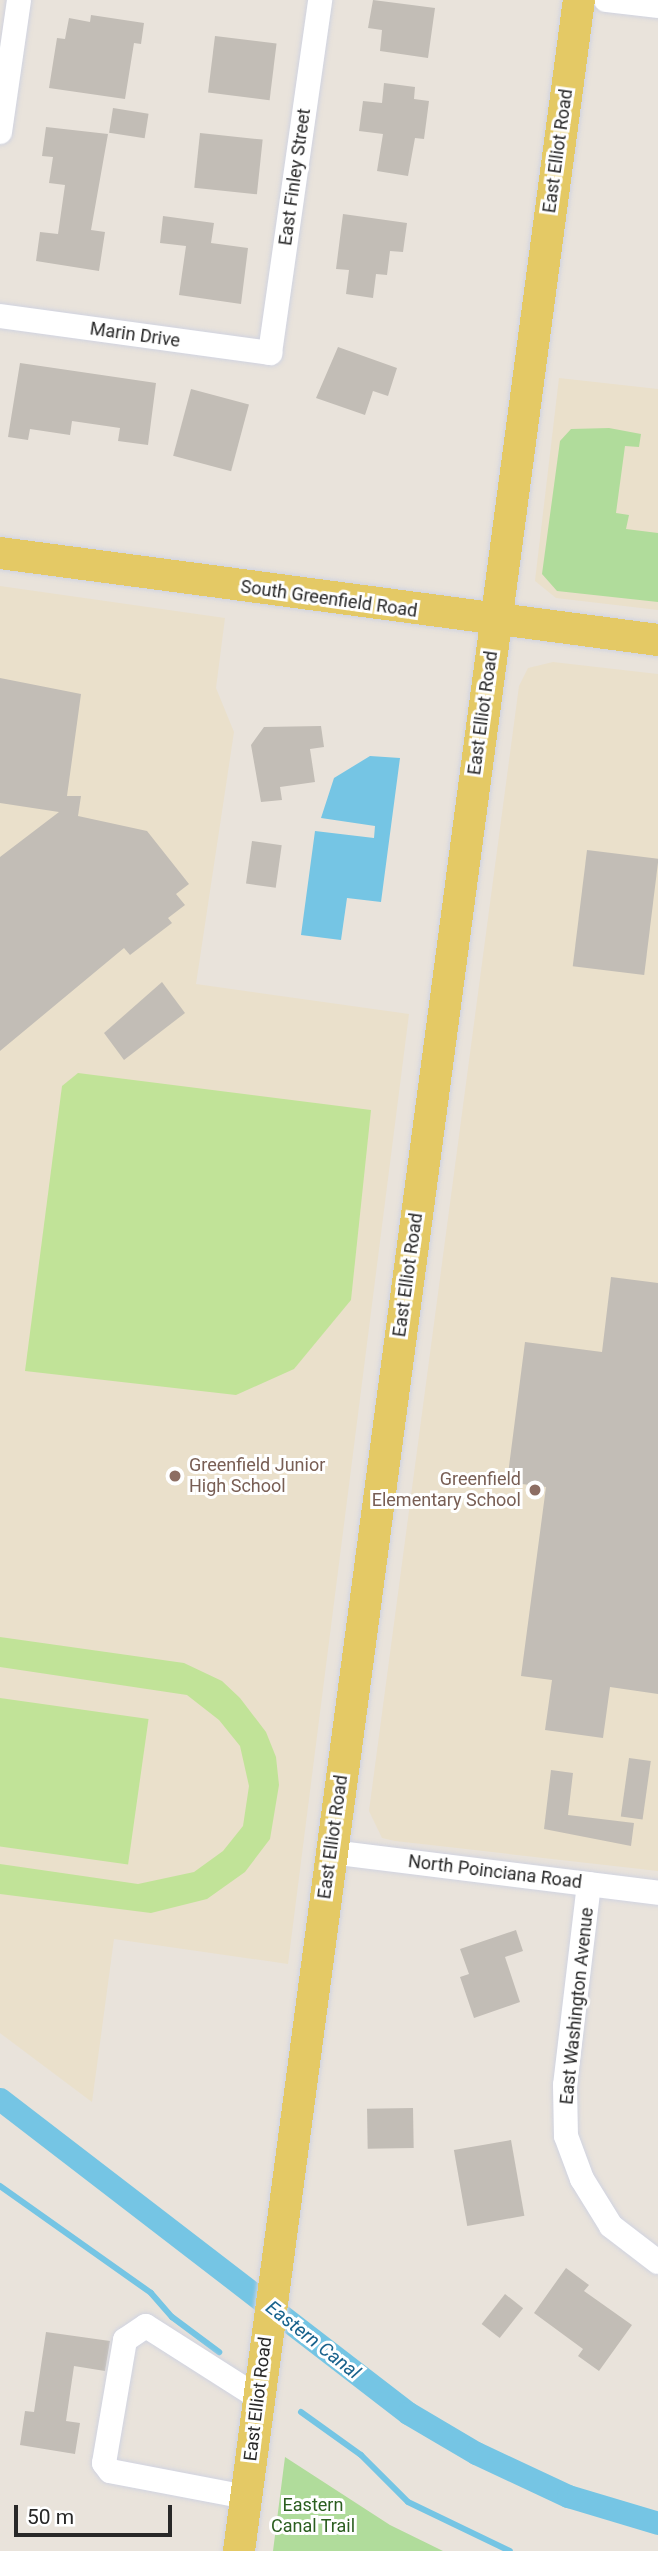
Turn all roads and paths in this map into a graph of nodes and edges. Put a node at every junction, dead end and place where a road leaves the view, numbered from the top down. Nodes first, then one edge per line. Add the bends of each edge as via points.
1 (19, 0) edge
2 (320, 0) edge
3 (579, 0) edge
4 (606, 0) edge
5 (658, 6) edge
6 (0, 132) edge
7 (0, 316) edge
8 (270, 354) joint
9 (0, 553) edge
10 (495, 621) junction
11 (658, 640) edge
12 (331, 1852) junction
13 (589, 1884) junction
14 (658, 1893) edge
15 (658, 2262) edge
16 (259, 2398) junction
17 (246, 2497) junction
18 (239, 2551) edge

1 - 6 street
2 - 8 street, East Finley Street
3 - 10 main road, East Elliot Road
4 - 5 street
7 - 8 street, Marin Drive
9 - 10 main road, South Greenfield Road
10 - 11 main road, South Greenfield Road
10 - 12 main road, East Elliot Road
12 - 13 street, North Poinciana Road
12 - 16 main road, East Elliot Road
13 - 14 street, North Poinciana Road
13 - 15 street, East Washington Avenue via 565,2085 566,2136 582,2179 611,2226
16 - 17 main road, East Elliot Road
16 - 17 street via 146,2326 125,2340 104,2463 120,2473
17 - 18 main road, East Elliot Road

